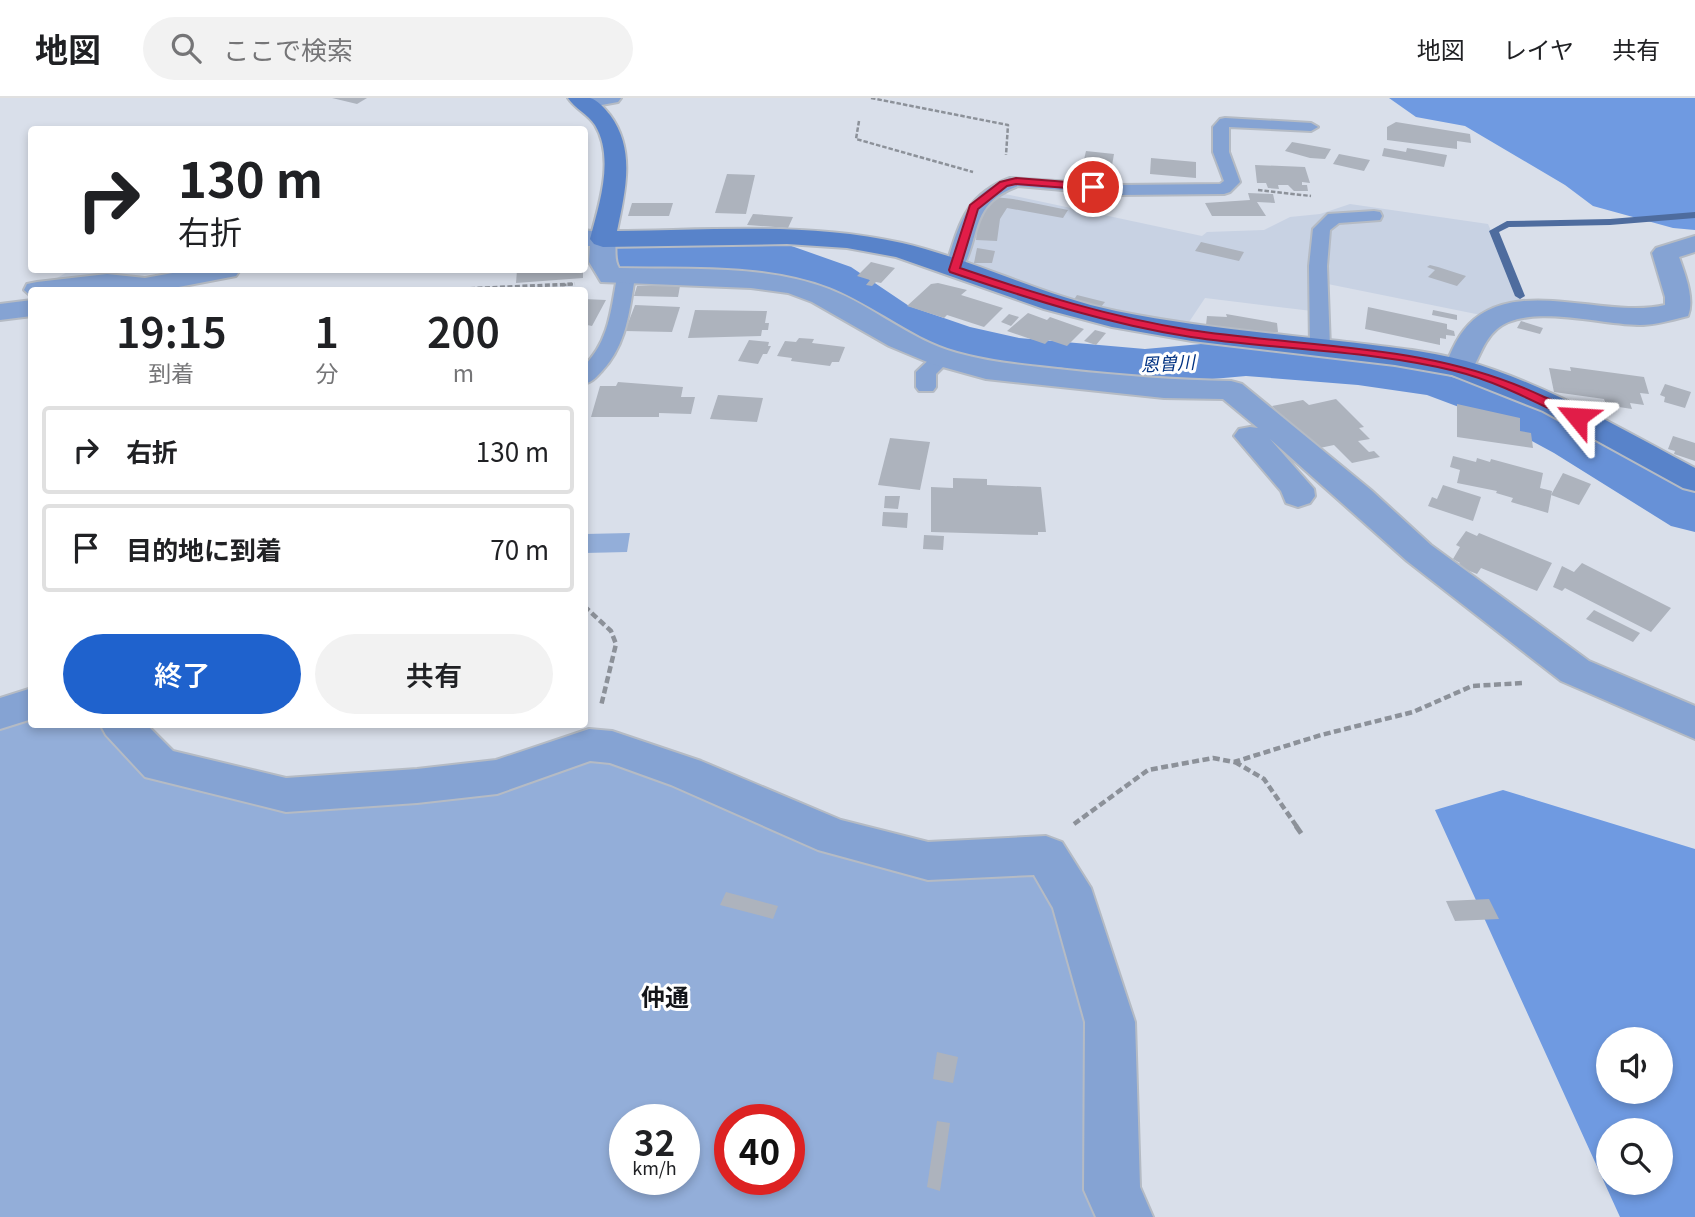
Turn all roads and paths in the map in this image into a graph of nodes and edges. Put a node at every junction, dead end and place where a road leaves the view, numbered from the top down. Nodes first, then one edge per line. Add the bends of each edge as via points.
1 (611, 98) edge
2 (871, 98) edge
3 (582, 100) edge
4 (859, 121) dead end
5 (1311, 127) dead end
6 (1004, 182) junction
7 (1228, 186) junction
8 (1316, 197) dead end
9 (1374, 216) dead end
10 (594, 239) edge
11 (1695, 244) edge
12 (954, 270) junction
13 (212, 273) edge
14 (618, 277) junction
15 (63, 287) edge
16 (130, 287) edge
17 (139, 287) edge
18 (510, 287) edge
19 (28, 291) edge
20 (0, 293) edge
21 (28, 308) edge
22 (0, 312) edge
23 (1320, 348) junction
24 (942, 358) junction
25 (1460, 368) junction
26 (588, 374) edge
27 (926, 387) dead end
28 (1250, 436) dead end
29 (1695, 481) edge
30 (1298, 496) dead end
31 (588, 610) edge
32 (1535, 687) dead end
33 (28, 704) edge
34 (0, 714) edge
35 (1695, 723) edge
36 (124, 728) edge
37 (589, 745) junction
38 (1234, 762) junction
39 (1303, 836) dead end
40 (1056, 843) junction
41 (1125, 1217) edge

1 - 3 street
2 - 6 path via 1008,125
3 - 10 street via 611,130 617,174
4 - 6 path via 856,139
5 - 7 lane via 1225,122 1219,136 1232,182
6 - 7 lane via 1148,190
6 - 12 lane via 973,208
7 - 8 path
9 - 23 lane via 1334,218 1322,229
10 - 12 street via 787,236 847,240 902,251
10 - 14 street via 603,262
11 - 25 street via 1665,253 1679,297 1678,310 1642,317 1514,309 1475,334
12 - 23 street via 1112,319
13 - 17 street
14 - 18 path
14 - 24 street via 751,280 792,286 822,296 899,340
14 - 26 lane via 616,334 607,354
15 - 16 street via 107,282
19 - 20 street
21 - 22 street
23 - 25 street
24 - 27 lane via 926,372
24 - 35 street via 986,370 1164,389 1231,390 1419,553 1576,671
25 - 29 street via 1554,405
28 - 30 street via 1297,489
31 - 37 path via 611,631 616,645
32 - 38 path via 1522,682 1472,686 1413,712
33 - 34 street
36 - 37 street via 160,765 286,795 496,777
37 - 40 street via 612,747 687,772 834,837 929,861
38 - 39 path via 1264,779
38 - 40 path via 1213,758 1148,770
40 - 41 street via 1110,1022 1112,1190

